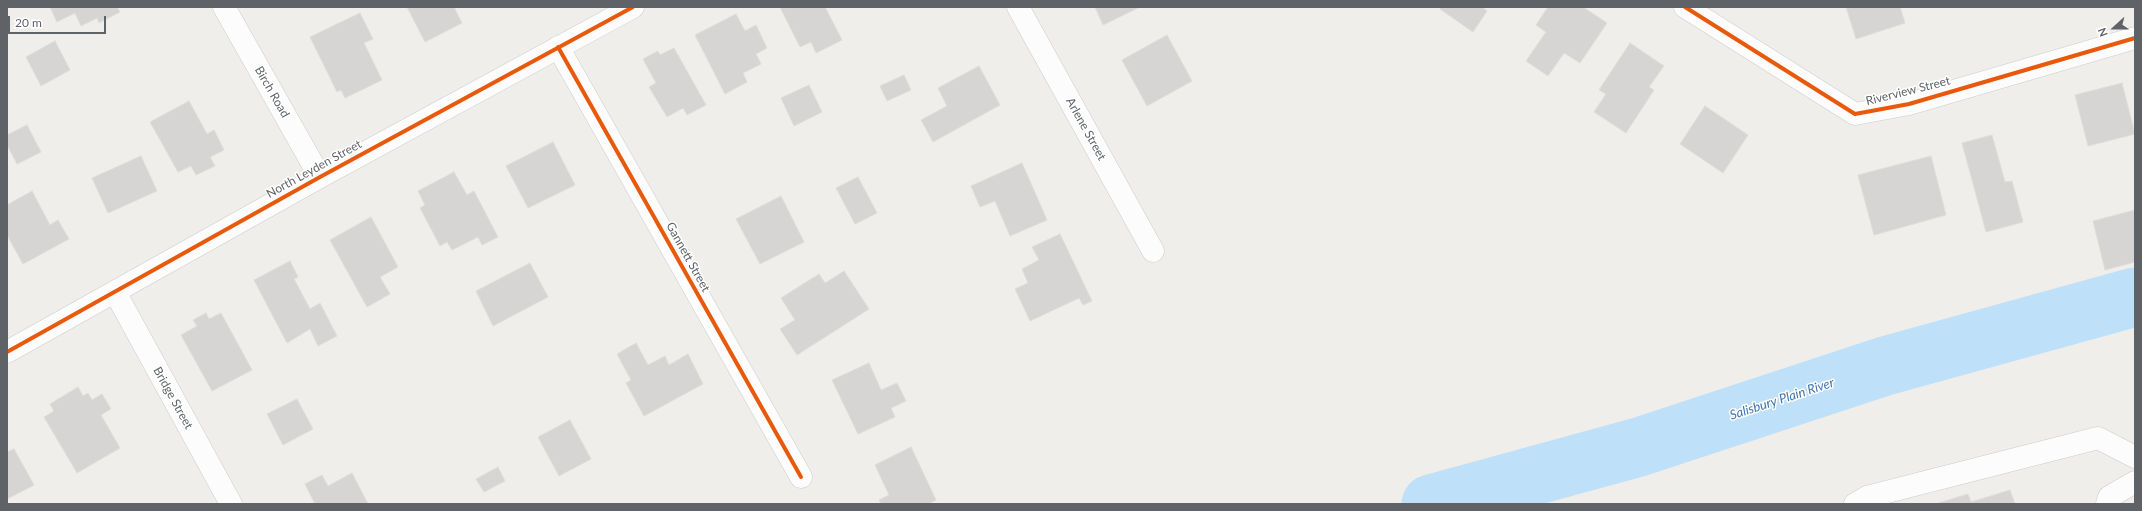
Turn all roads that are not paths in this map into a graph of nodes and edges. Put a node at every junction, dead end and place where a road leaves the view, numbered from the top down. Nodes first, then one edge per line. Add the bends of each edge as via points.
1 (224, 7) edge
2 (633, 7) edge
3 (1018, 7) edge
4 (1685, 7) edge
5 (2135, 38) edge
6 (558, 47) junction
7 (320, 176) junction
8 (1153, 251) dead end
9 (115, 292) junction
10 (7, 352) edge
11 (2135, 457) edge
12 (800, 477) dead end
13 (2135, 482) edge
14 (231, 504) edge
15 (1855, 504) edge
16 (2107, 504) edge

1 - 7 street, Birch Road
2 - 6 street, North Leyden Street
3 - 8 street, Arlene Street
4 - 5 street, Riverview Street via 1855,114 1909,104
6 - 7 street, North Leyden Street
6 - 12 street, Gannett Street
7 - 9 street, North Leyden Street
9 - 10 street, North Leyden Street
9 - 14 street, Bridge Street
11 - 15 street via 2098,438 1867,497
13 - 16 street via 2109,497

